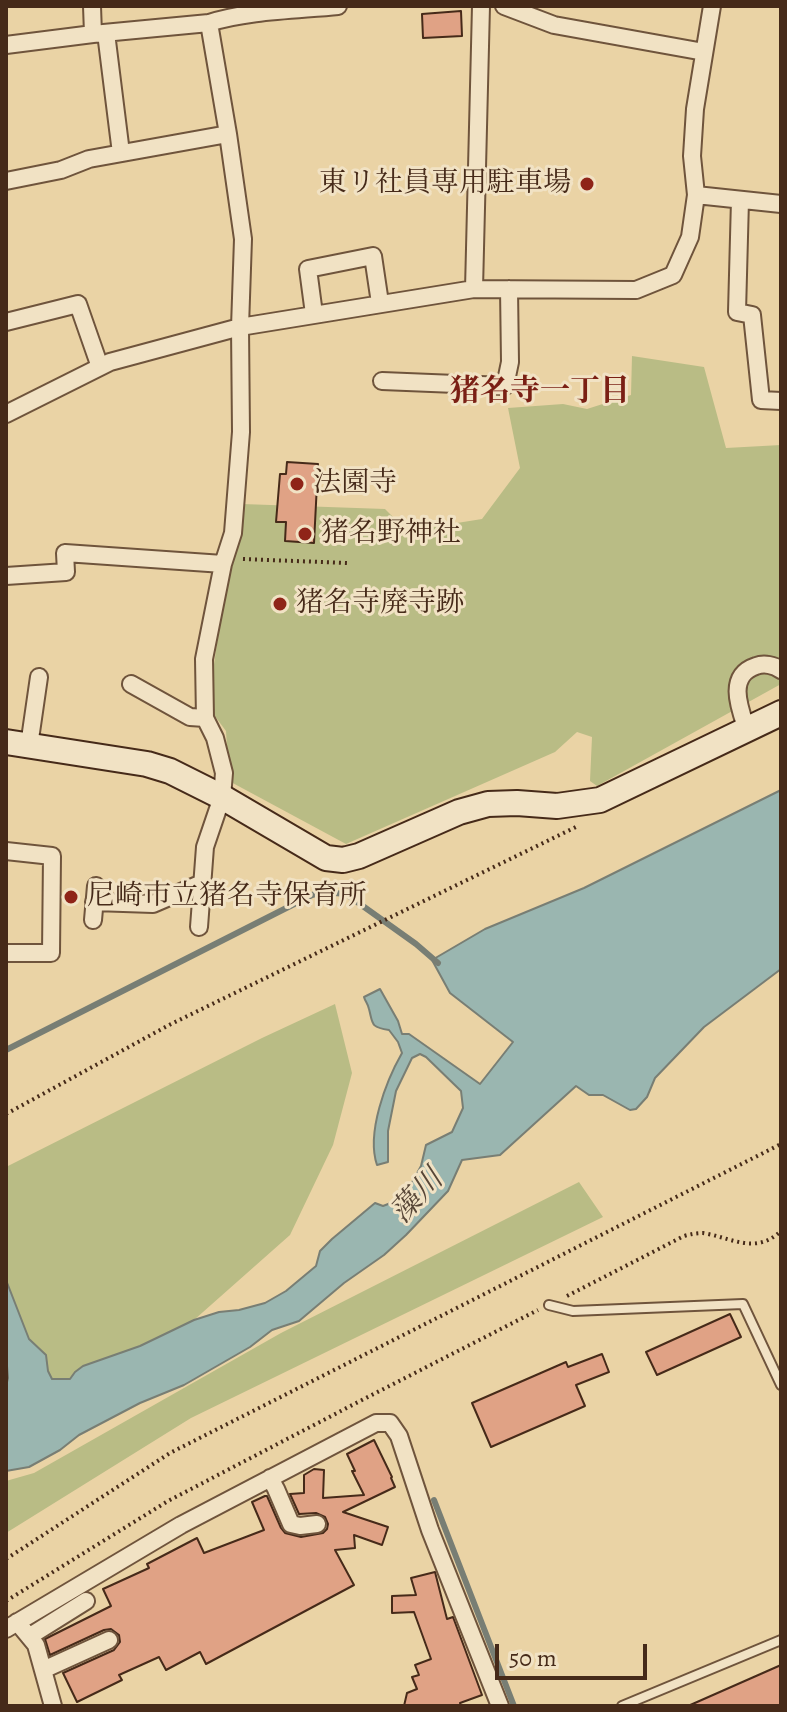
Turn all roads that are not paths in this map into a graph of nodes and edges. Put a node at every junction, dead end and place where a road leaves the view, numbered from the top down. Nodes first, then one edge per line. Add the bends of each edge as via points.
1 (92, 6) edge
2 (338, 6) edge
3 (481, 6) edge
4 (504, 6) edge
5 (712, 6) edge
6 (281, 9) edge
7 (209, 23) junction
8 (100, 33) junction
9 (6, 45) edge
10 (704, 52) junction
11 (228, 134) junction
12 (121, 153) junction
13 (6, 181) edge
14 (696, 195) junction
15 (740, 200) junction
16 (781, 204) edge
17 (474, 289) junction
18 (509, 289) junction
19 (380, 303) junction
20 (314, 314) junction
21 (6, 322) edge
22 (240, 327) junction
23 (100, 367) junction
24 (382, 381) dead end
25 (781, 401) edge
26 (6, 414) edge
27 (223, 564) junction
28 (6, 576) edge
29 (781, 670) edge
30 (39, 677) dead end
31 (131, 684) dead end
32 (781, 713) edge
33 (205, 718) junction
34 (747, 730) junction
35 (17, 744) edge
36 (222, 797) junction
37 (6, 851) edge
38 (202, 883) junction
39 (94, 903) dead end
40 (199, 927) dead end
41 (6, 953) edge
42 (549, 1305) road end
43 (781, 1385) edge
44 (270, 1478) junction
45 (317, 1524) dead end
46 (86, 1601) dead end
47 (11, 1625) edge
48 (30, 1636) junction
49 (109, 1640) dead end
50 (781, 1640) edge
51 (43, 1670) junction
52 (493, 1704) edge
53 (53, 1706) edge
54 (622, 1706) edge

1 - 8 street
2 - 6 street
3 - 17 street
4 - 10 street via 554,25
5 - 10 street
6 - 7 street
7 - 8 street
7 - 11 street
8 - 9 street
8 - 12 street
10 - 14 street via 692,156
11 - 12 street
11 - 22 street via 243,239
12 - 13 street
14 - 15 street
14 - 18 street via 690,237 673,275 636,290
15 - 16 street
15 - 25 street via 737,312 752,315 761,400
17 - 18 street
17 - 19 street
18 - 24 street via 510,362 505,386
19 - 20 street
19 - 20 street via 373,256 308,269
20 - 22 street
21 - 23 street via 78,304
22 - 23 street
22 - 27 street via 241,432 233,533
23 - 26 street
27 - 28 street via 65,553 66,572
27 - 33 street via 204,659
29 - 34 street via 760,665 746,671 738,684 737,701
30 - 35 street
31 - 33 street via 190,717
32 - 34 street
33 - 36 street via 224,773
34 - 36 street via 600,800 557,806 488,804 343,860 326,858
35 - 36 street via 147,764
36 - 38 street via 205,847
37 - 41 street via 52,856 51,953
38 - 39 street via 153,904
38 - 40 street
42 - 43 lane via 573,1311 743,1304
44 - 45 street via 291,1524
44 - 47 street
44 - 52 street via 376,1423 390,1423
46 - 48 street
47 - 48 street
48 - 51 street
49 - 51 street
50 - 54 lane
51 - 53 street

